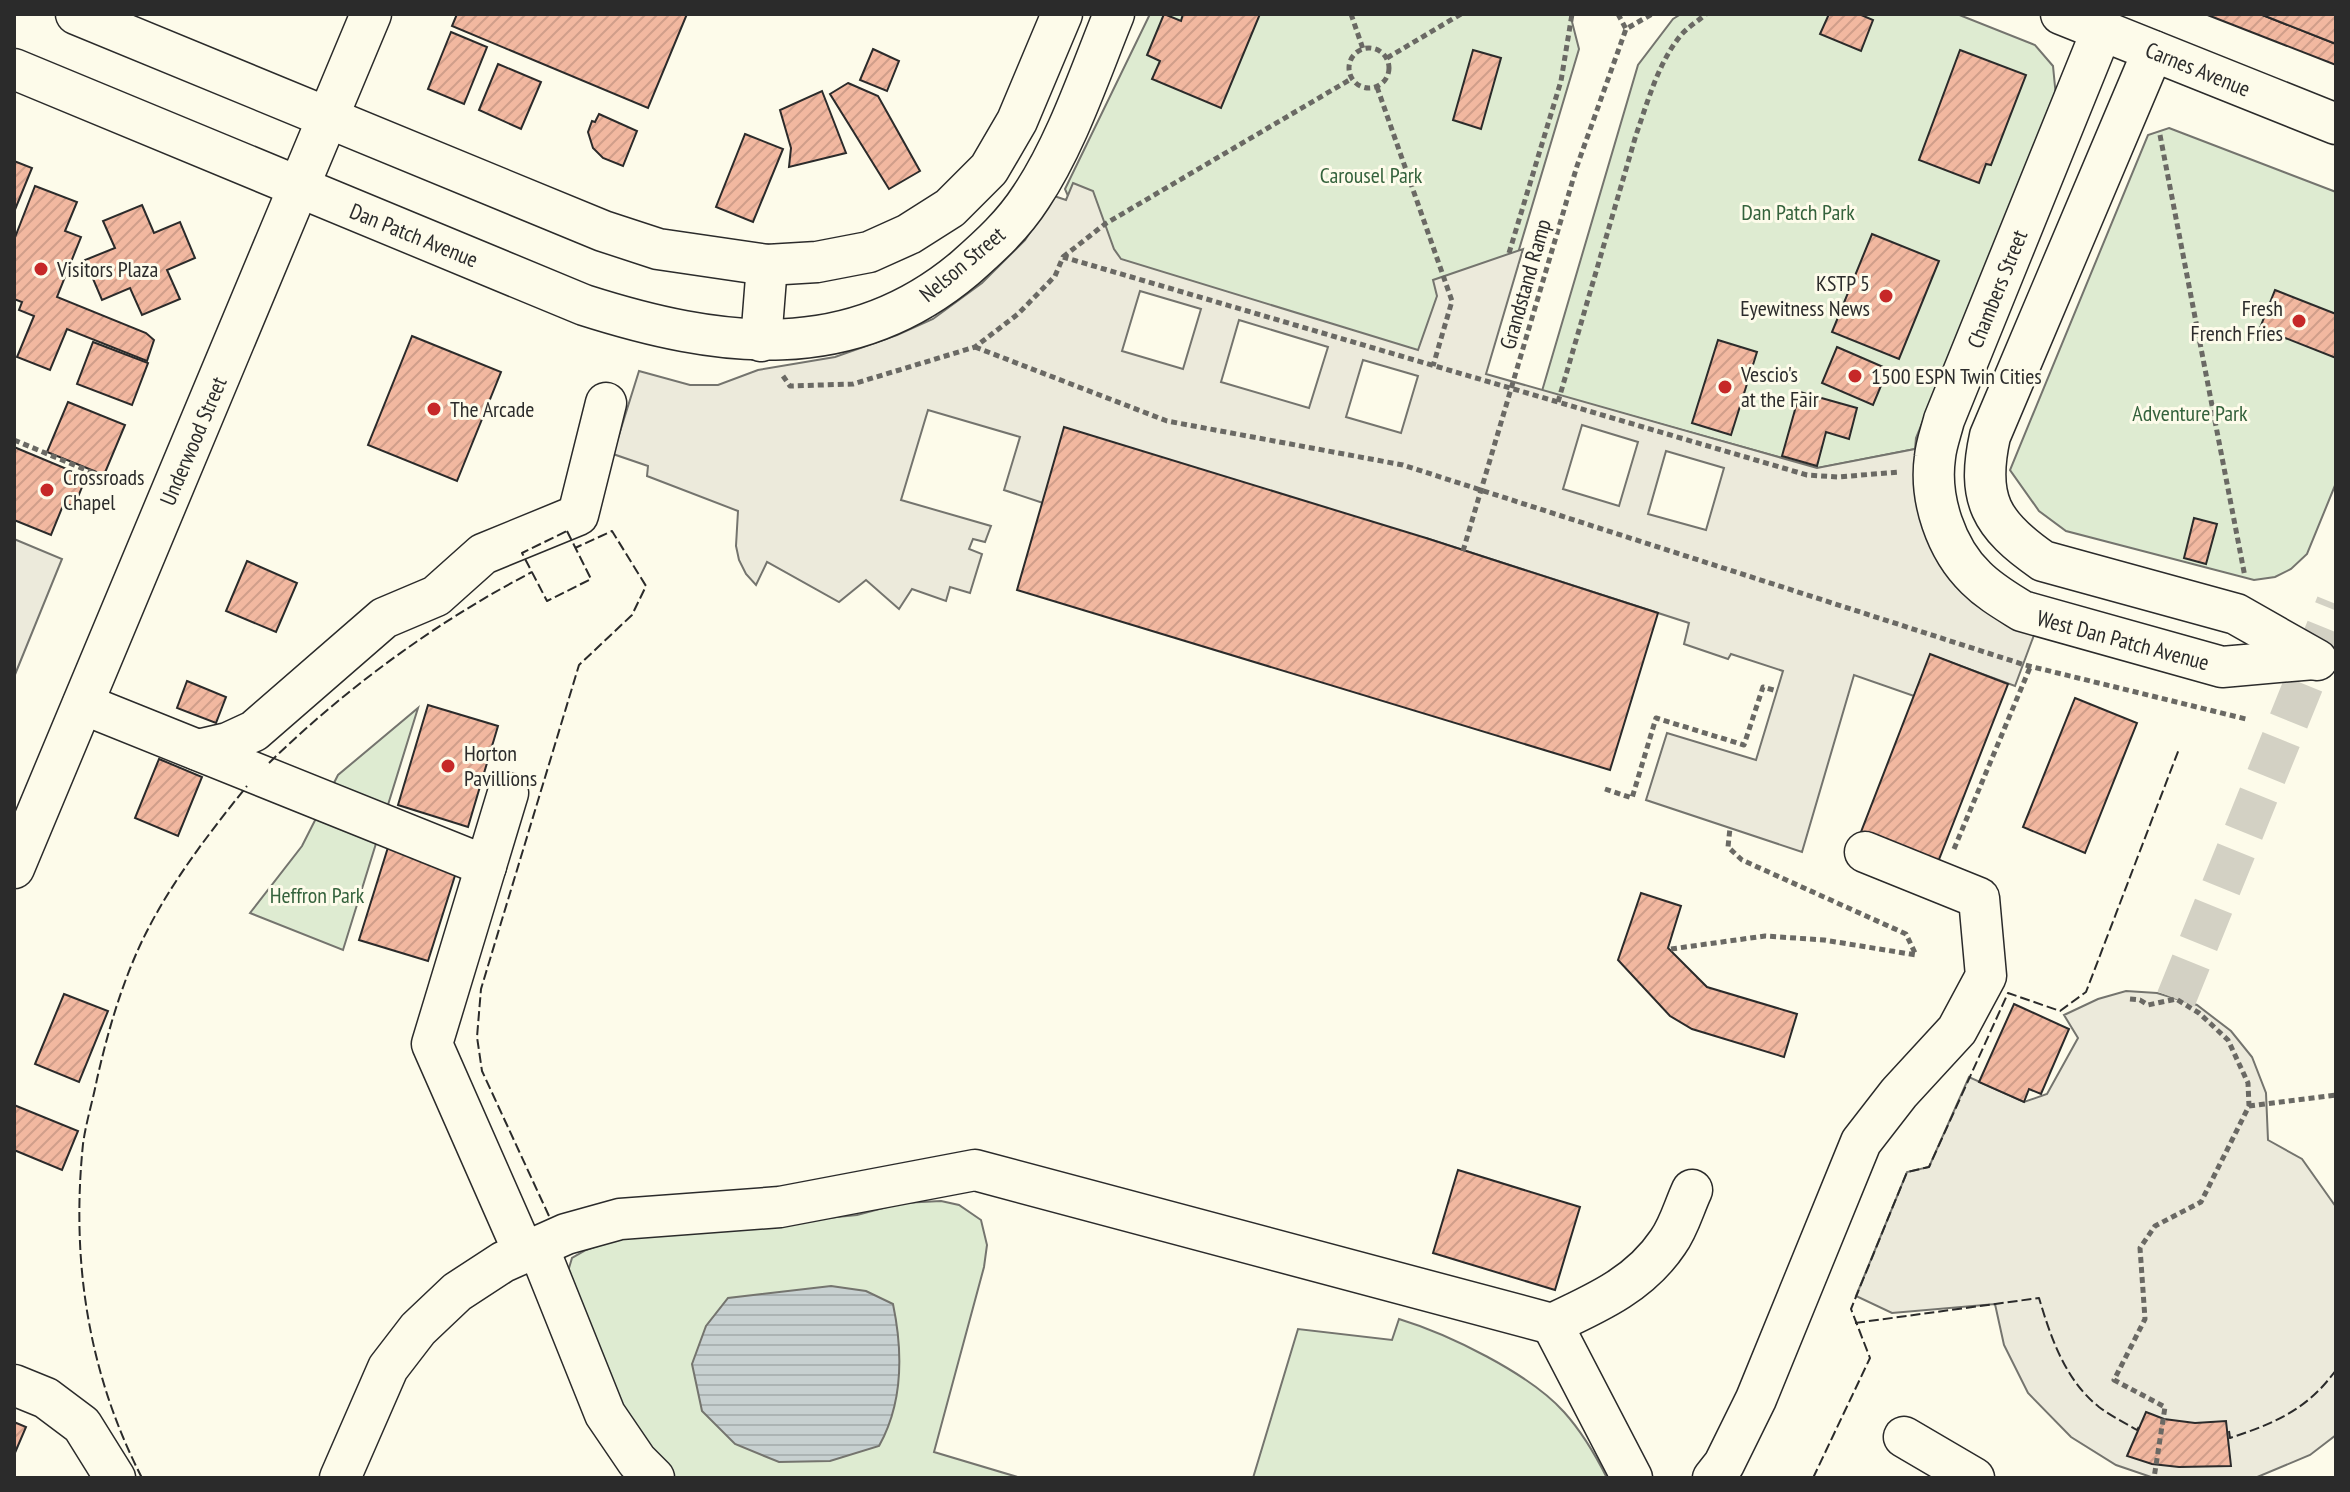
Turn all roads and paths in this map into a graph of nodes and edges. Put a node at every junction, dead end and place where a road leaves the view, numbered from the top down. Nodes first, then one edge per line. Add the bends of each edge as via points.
1 (76, 14) edge
2 (371, 14) edge
3 (1062, 14) edge
4 (1114, 14) edge
5 (1351, 14) edge
6 (1461, 14) edge
7 (1572, 14) edge
8 (1618, 14) edge
9 (1652, 14) edge
10 (1706, 14) edge
11 (2061, 14) edge
12 (1626, 29) junction
13 (2102, 30) junction
14 (1363, 49) junction
15 (2153, 51) junction
16 (1387, 58) junction
17 (14, 69) edge
18 (1351, 79) junction
19 (1377, 87) junction
20 (327, 118) junction
21 (2336, 124) edge
22 (2159, 134) dead end
23 (300, 188) junction
24 (1509, 253) dead end
25 (1063, 257) junction
26 (767, 265) junction
27 (828, 334) joint
28 (761, 341) junction
29 (975, 347) junction
30 (1433, 366) junction
31 (1558, 402) junction
32 (606, 403) dead end
33 (14, 440) edge
34 (1934, 470) junction
35 (115, 482) dead end
36 (1463, 551) dead end
37 (1956, 552) joint
38 (2246, 582) dead end
39 (2325, 663) edge
40 (2031, 665) junction
41 (1777, 691) dead end
42 (83, 704) junction
43 (2246, 719) dead end
44 (198, 750) junction
45 (1605, 789) dead end
46 (508, 793) dead end
47 (1730, 828) dead end
48 (1865, 852) dead end
49 (486, 866) junction
50 (14, 868) edge
51 (1941, 882) junction
52 (1671, 949) dead end
53 (2130, 999) dead end
54 (2336, 1095) edge
55 (2249, 1106) junction
56 (1692, 1190) dead end
57 (531, 1250) junction
58 (1552, 1324) junction
59 (14, 1385) edge
60 (1904, 1437) dead end
61 (115, 1478) edge
62 (340, 1478) edge
63 (654, 1478) edge
64 (1632, 1478) edge
65 (1713, 1478) edge
66 (1974, 1478) edge
67 (2154, 1478) edge

1 - 20 street
2 - 20 street, Underwood Street
3 - 26 street via 1017,121 989,169 950,208 869,252
4 - 27 street, Nelson Street via 1053,160 999,239 923,299 879,321
5 - 14 path
6 - 16 path
7 - 24 path via 1561,81
8 - 12 path
9 - 12 path
10 - 31 path via 1683,33 1665,59 1650,97
11 - 13 street, Carnes Avenue
12 - 36 path, Grandstand Ramp, bridge via 1577,166
13 - 15 street, Carnes Avenue
13 - 34 street, Chambers Street via 1944,420
14 - 16 path via 1375,49
14 - 18 path via 1352,57
15 - 21 street, Carnes Avenue
15 - 39 street, West Dan Patch Avenue via 1990,436 1984,485 2003,529 2043,561 2236,614
16 - 19 path via 1389,72
17 - 23 street, Dan Patch Avenue
18 - 19 path via 1363,88
18 - 25 path via 1105,224
19 - 30 path via 1452,301
20 - 23 street, Underwood Street
20 - 26 street via 603,231 658,249
22 - 38 path
23 - 28 street, Dan Patch Avenue via 584,305 645,325
23 - 42 street, Underwood Street
25 - 29 path via 1055,276 1018,314
25 - 30 path
26 - 28 street
27 - 28 street, Dan Patch Avenue
28 - 29 path via 790,386 853,384
29 - 40 path via 1167,421 1403,465
30 - 31 path
31 - 34 path via 1807,475
32 - 44 street via 578,515 483,554 436,596 384,618 254,731
33 - 35 path
34 - 37 street, Chambers Street via 1937,504
37 - 39 street, West Dan Patch Avenue via 1994,594 2051,621 2222,667
40 - 43 path
40 - 51 path
41 - 45 path via 1763,687 1744,745 1656,718 1632,798
42 - 44 street
42 - 50 street, Underwood Street
44 - 49 street
46 - 49 street
47 - 52 path via 1728,847 1742,860 1906,934 1916,955 1765,936
48 - 51 street
49 - 57 street via 432,1044
51 - 65 street via 1979,898 1986,976 1957,1030 1861,1142 1756,1399
53 - 55 path via 2148,1005 2176,999 2199,1013 2228,1040 2248,1083
54 - 55 path
55 - 67 path via 2201,1202 2155,1226 2140,1248 2145,1319 2114,1380 2165,1407
56 - 58 street via 1670,1240 1646,1270 1610,1296
57 - 58 street via 620,1219 780,1207 975,1170
57 - 62 street via 457,1292 418,1329 388,1368
57 - 63 street via 605,1414
58 - 64 street
59 - 61 street via 46,1398 82,1425
60 - 66 street

